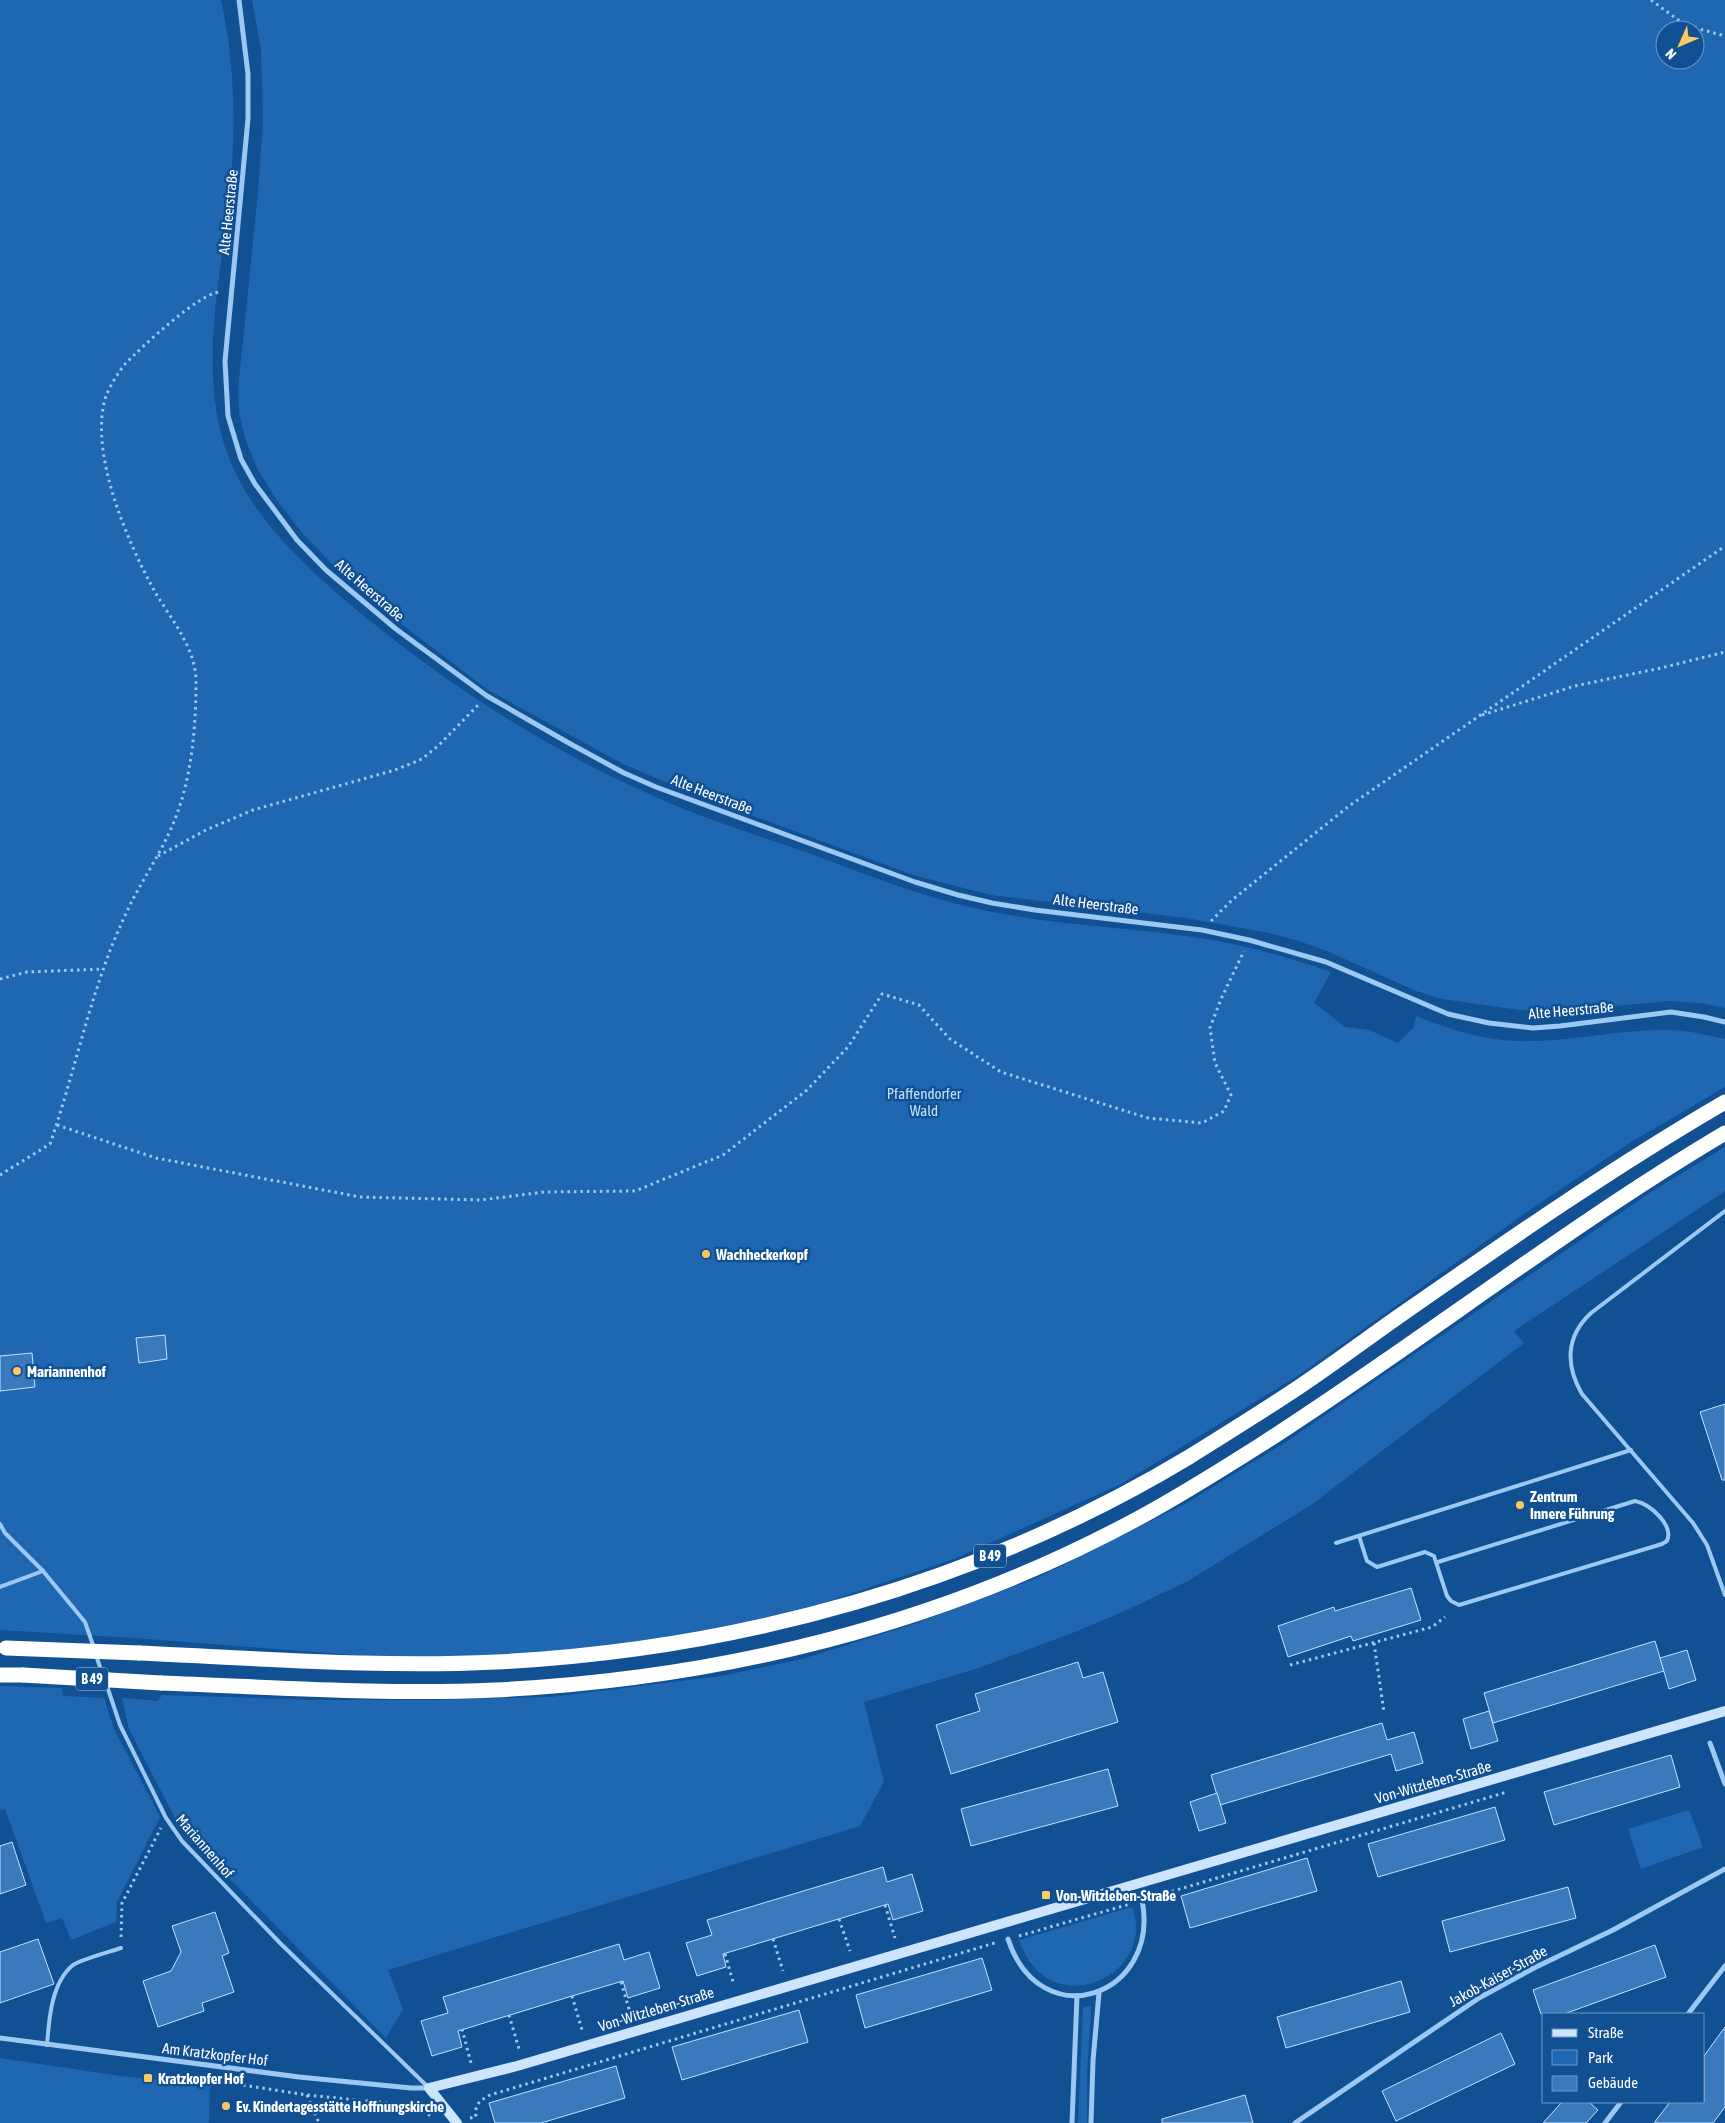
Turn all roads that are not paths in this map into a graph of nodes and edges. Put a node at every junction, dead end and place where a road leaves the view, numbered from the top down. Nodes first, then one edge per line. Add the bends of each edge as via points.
1 (239, 0) edge
2 (1725, 1022) edge
3 (1725, 1102) edge
4 (1725, 1133) edge
5 (1725, 1211) edge
6 (1631, 1450) junction
7 (0, 1524) edge
8 (1358, 1536) junction
9 (1336, 1543) dead end
10 (1438, 1562) junction
11 (43, 1572) junction
12 (0, 1587) edge
13 (1725, 1595) edge
14 (3, 1648) edge
15 (0, 1675) edge
16 (1725, 1711) edge
17 (1710, 1743) dead end
18 (1725, 1784) edge
19 (1725, 1869) edge
20 (1142, 1900) road end
21 (1008, 1939) road end
22 (121, 1948) road end
23 (1725, 1966) edge
24 (1099, 1993) junction
25 (1076, 1996) junction
26 (1689, 2013) edge
27 (0, 2038) edge
28 (47, 2045) junction
29 (428, 2088) junction
30 (1620, 2103) edge
31 (457, 2123) edge
32 (1072, 2123) edge
33 (1091, 2123) edge
34 (1295, 2123) edge
35 (1604, 2123) edge

1 - 2 street, Alte Heerstraße via 248,74 248,119 225,361 228,416 241,459 255,484 297,540 326,570 396,629 486,696 656,787 914,882 958,895 1026,908 1202,930 1249,940 1326,962 1448,1014 1489,1023 1533,1028 1671,1012
3 - 14 highway, B 49, bridge via 1603,1177 1299,1387 1187,1458 1123,1494 1048,1530 986,1558 911,1585 834,1609 727,1635 644,1649 492,1662 391,1663
4 - 15 highway, B 49, bridge via 1620,1198 1316,1409 1203,1482 1062,1556 921,1613 732,1663 648,1677 570,1685 391,1692
5 - 6 lane via 1591,1313 1573,1335 1571,1361 1578,1387
6 - 8 lane
6 - 13 lane via 1699,1532
7 - 11 lane, Mariannenhof
8 - 9 lane
8 - 10 lane via 1367,1561 1373,1566 1425,1552
10 - 10 lane via 1447,1596 1454,1604 1464,1604 1662,1544 1669,1534 1660,1518 1645,1504 1635,1501
11 - 12 lane
11 - 29 lane, Mariannenhof via 85,1622 120,1725 166,1818 182,1842
16 - 29 street, Von-Witzleben-Straße via 517,2066
17 - 18 street
19 - 34 street, Jakob-Kaiser-Straße via 1479,1998
20 - 24 street via 1145,1927 1140,1949 1119,1978
21 - 25 street via 1015,1958 1031,1978 1053,1992
22 - 28 lane via 74,1965 63,1977 54,1999
23 - 26 street
24 - 25 street
24 - 33 street
25 - 32 street
27 - 28 street, Am Kratzkopfer Hof
28 - 29 street, Am Kratzkopfer Hof via 299,2077
29 - 31 street
30 - 35 street

